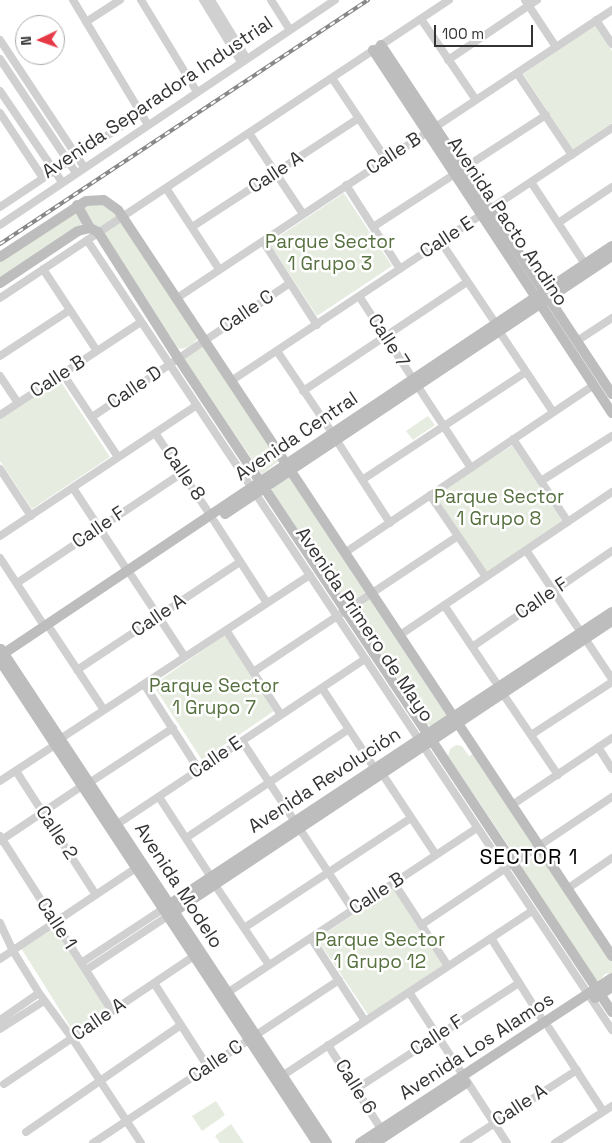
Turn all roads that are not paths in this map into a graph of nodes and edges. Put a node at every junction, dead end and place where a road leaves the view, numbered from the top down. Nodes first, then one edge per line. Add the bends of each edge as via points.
1 (73, 0) edge
2 (120, 0) edge
3 (141, 0) edge
4 (203, 0) edge
5 (211, 0) edge
6 (272, 0) edge
7 (335, 0) edge
8 (449, 0) edge
9 (537, 0) edge
10 (527, 3) edge
11 (612, 10) edge
12 (213, 11) junction
13 (420, 19) junction
14 (596, 20) junction
15 (86, 22) junction
16 (290, 30) junction
17 (0, 40) edge
18 (612, 44) edge
19 (556, 47) junction
20 (377, 48) junction
21 (0, 59) edge
22 (448, 60) junction
23 (244, 61) junction
24 (517, 73) junction
25 (332, 78) junction
26 (0, 91) edge
27 (196, 92) junction
28 (476, 100) junction
29 (0, 113) edge
30 (141, 113) junction
31 (546, 115) junction
32 (359, 118) junction
33 (148, 125) junction
34 (612, 129) edge
35 (431, 130) junction
36 (249, 132) junction
37 (572, 155) junction
38 (77, 156) junction
39 (386, 159) junction
40 (68, 161) junction
41 (84, 167) junction
42 (458, 171) junction
43 (76, 172) junction
44 (275, 173) junction
45 (48, 175) junction
46 (531, 182) junction
47 (59, 184) junction
48 (346, 186) junction
49 (612, 187) edge
50 (166, 188) junction
51 (77, 205) junction
52 (0, 207) edge
53 (486, 212) junction
54 (303, 214) junction
55 (123, 216) junction
56 (558, 223) junction
57 (0, 225) edge
58 (192, 228) junction
59 (373, 228) junction
60 (94, 230) junction
61 (87, 240) junction
62 (263, 241) junction
63 (441, 242) junction
64 (612, 246) edge
65 (612, 256) edge
66 (0, 257) edge
67 (585, 264) junction
68 (220, 269) junction
69 (400, 269) junction
70 (43, 270) junction
71 (468, 282) junction
72 (0, 283) edge
73 (290, 283) junction
74 (359, 296) junction
75 (542, 297) junction
76 (0, 298) edge
77 (177, 298) junction
78 (70, 310) junction
79 (612, 318) edge
80 (141, 322) junction
81 (317, 325) junction
82 (497, 328) junction
83 (385, 336) junction
84 (204, 341) junction
85 (577, 341) junction
86 (97, 351) junction
87 (277, 351) junction
88 (0, 356) edge
89 (174, 362) junction
90 (526, 372) junction
91 (63, 374) junction
92 (0, 376) edge
93 (231, 381) junction
94 (416, 383) junction
95 (594, 385) junction
96 (304, 391) junction
97 (612, 394) edge
98 (18, 403) junction
99 (197, 405) junction
100 (553, 412) junction
101 (612, 413) edge
102 (0, 415) edge
103 (92, 417) junction
104 (443, 426) junction
105 (155, 433) junction
106 (612, 436) edge
107 (335, 438) junction
108 (513, 439) junction
109 (118, 457) junction
110 (290, 468) junction
111 (471, 468) junction
112 (1, 473) edge
113 (182, 473) junction
114 (362, 480) junction
115 (541, 482) junction
116 (263, 485) junction
117 (72, 488) junction
118 (254, 492) junction
119 (609, 494) edge
120 (430, 495) junction
121 (612, 504) edge
122 (31, 516) junction
123 (212, 519) junction
124 (568, 522) junction
125 (390, 523) junction
126 (99, 528) junction
127 (0, 536) edge
128 (458, 536) junction
129 (526, 550) junction
130 (612, 551) edge
131 (346, 552) junction
132 (0, 558) edge
133 (240, 562) junction
134 (129, 573) junction
135 (310, 575) junction
136 (486, 577) junction
137 (17, 583) junction
138 (553, 591) junction
139 (373, 592) junction
140 (267, 603) junction
141 (444, 605) junction
142 (346, 610) junction
143 (612, 612) edge
144 (158, 616) junction
145 (337, 617) junction
146 (612, 621) edge
147 (48, 628) junction
148 (226, 630) junction
149 (400, 635) junction
150 (583, 635) junction
151 (472, 647) junction
152 (185, 657) junction
153 (2, 658) edge
154 (365, 659) junction
155 (77, 670) junction
156 (253, 672) junction
157 (612, 680) edge
158 (144, 684) junction
159 (322, 688) junction
160 (501, 690) junction
161 (104, 710) junction
162 (281, 715) junction
163 (456, 721) junction
164 (173, 728) junction
165 (349, 729) junction
166 (531, 735) junction
167 (431, 737) junction
168 (612, 738) edge
169 (242, 741) junction
170 (57, 742) junction
171 (421, 744) junction
172 (598, 748) junction
173 (612, 769) edge
174 (199, 770) junction
175 (16, 771) junction
176 (379, 772) junction
177 (558, 775) junction
178 (0, 781) edge
179 (269, 782) junction
180 (85, 784) junction
181 (159, 796) junction
182 (612, 797) edge
183 (512, 805) junction
184 (42, 812) junction
185 (411, 818) junction
186 (116, 825) junction
187 (298, 825) junction
188 (477, 828) junction
189 (186, 838) junction
190 (1, 839) edge
191 (539, 847) junction
192 (436, 855) junction
193 (612, 858) edge
194 (514, 864) junction
195 (136, 868) junction
196 (504, 870) junction
197 (329, 872) junction
198 (213, 881) junction
199 (394, 883) junction
200 (567, 889) junction
201 (96, 895) junction
202 (169, 910) junction
203 (353, 910) junction
204 (532, 911) junction
205 (55, 922) junction
206 (0, 923) edge
207 (421, 925) junction
208 (244, 928) junction
209 (311, 938) junction
210 (491, 938) junction
211 (13, 950) junction
212 (194, 956) junction
213 (612, 956) edge
214 (0, 959) edge
215 (269, 965) junction
216 (84, 966) junction
217 (448, 966) junction
218 (612, 978) edge
219 (339, 980) junction
220 (154, 983) junction
221 (519, 983) junction
222 (612, 987) edge
223 (409, 992) junction
224 (39, 993) junction
225 (227, 993) junction
226 (594, 994) junction
227 (44, 1001) junction
228 (112, 1011) junction
229 (612, 1012) edge
230 (0, 1020) edge
231 (365, 1021) junction
232 (181, 1025) junction
233 (547, 1026) junction
234 (0, 1029) edge
235 (612, 1030) edge
236 (438, 1036) junction
237 (72, 1038) junction
238 (252, 1038) junction
239 (328, 1045) junction
240 (208, 1067) junction
241 (576, 1070) junction
242 (282, 1076) junction
243 (466, 1079) junction
244 (100, 1080) junction
245 (4, 1084) dead end
246 (356, 1089) junction
247 (612, 1106) edge
248 (603, 1111) junction
249 (126, 1121) junction
250 (494, 1123) junction
251 (26, 1132) dead end
252 (387, 1136) edge
253 (564, 1141) edge
254 (93, 1143) edge
255 (141, 1143) edge
256 (318, 1143) edge
257 (327, 1143) edge
258 (360, 1143) edge
259 (375, 1143) edge
260 (464, 1143) edge
261 (507, 1143) edge
262 (555, 1143) edge

1 - 15 street
2 - 15 street
3 - 27 street
4 - 12 street
5 - 12 street
6 - 16 street
7 - 16 street, Avenida Separadora Industrial
8 - 13 street
9 - 10 street
10 - 19 street
10 - 22 street
11 - 14 street, Calle B
12 - 23 street
13 - 20 street
13 - 22 street
14 - 18 street
14 - 19 street, Calle B
15 - 30 street
16 - 23 street, Avenida Separadora Industrial
17 - 38 street
19 - 24 street, Calle B
20 - 25 street
20 - 35 street, Avenida Pacto Andino
21 - 40 street
22 - 28 street
23 - 27 street, Avenida Separadora Industrial
24 - 28 street, Calle B
24 - 31 street
25 - 32 street
25 - 36 street
26 - 45 street
27 - 33 street, Avenida Separadora Industrial
28 - 35 street, Calle B
29 - 45 street
30 - 33 street
30 - 38 street, Avenida Separadora Industrial
31 - 37 street
31 - 42 street
32 - 39 street
32 - 44 street, Calle A
33 - 41 street, Avenida Separadora Industrial
34 - 37 street, Calle E
35 - 39 street, Calle B
35 - 42 street, Avenida Pacto Andino
36 - 44 street
36 - 50 street
37 - 46 street, Calle E
38 - 40 street, Avenida Separadora Industrial
38 - 41 street
39 - 48 street, Calle B
40 - 43 street
40 - 45 street, Avenida Separadora Industrial
41 - 43 street, Avenida Separadora Industrial
42 - 53 street, Avenida Pacto Andino
42 - 59 street
43 - 47 street, Avenida Separadora Industrial
44 - 54 street
44 - 58 street, Calle A
45 - 47 street
45 - 52 street, Avenida Separadora Industrial
46 - 53 street, Calle E
46 - 56 street
47 - 57 street, Avenida Separadora Industrial
48 - 54 street, Calle B
48 - 59 street
49 - 56 street
50 - 55 street
50 - 58 street
51 - 55 street via 93,199 104,200
51 - 60 street
51 - 66 street
53 - 63 street, Calle E
53 - 75 street, Avenida Pacto Andino
54 - 62 street, Calle B
55 - 60 street
55 - 77 street, Avenida Primero de Mayo
56 - 67 street
58 - 68 street
59 - 69 street
60 - 61 street
60 - 72 street via 78,231
60 - 89 street, Avenida Primero de Mayo
61 - 70 street
61 - 80 street, Avenida Primero de Mayo
62 - 68 street, Calle B
62 - 73 street
63 - 69 street, Calle E
63 - 71 street
64 - 67 street, Avenida Central
65 - 75 street, Avenida Central
67 - 75 street, Avenida Central
68 - 77 street, Calle B
69 - 74 street, Calle E
70 - 76 street
70 - 78 street
71 - 82 street
71 - 83 street
73 - 81 street
73 - 84 street, Calle C
74 - 81 street, Calle E
74 - 83 street, Calle 7
75 - 82 street, Avenida Central
75 - 85 street, Avenida Pacto Andino
75 - 95 street, Avenida Pacto Andino
77 - 84 street, Avenida Primero de Mayo
78 - 86 street
78 - 88 street
79 - 85 street
80 - 86 street, Calle B
80 - 89 street, Avenida Primero de Mayo
81 - 87 street, Calle E
82 - 90 street
82 - 94 street, Avenida Central
83 - 94 street, Calle 7
83 - 96 street
84 - 89 street, Calle C
84 - 93 street, Avenida Primero de Mayo
85 - 97 street, Avenida Pacto Andino
86 - 91 street, Calle B
87 - 93 street, Calle E
87 - 96 street
89 - 99 street, Avenida Primero de Mayo
89 - 103 street, Calle D
89 - 116 street, Avenida Primero de Mayo
90 - 100 street
90 - 104 street
91 - 98 street, Calle B
91 - 103 street
92 - 98 street
93 - 110 street, Avenida Primero de Mayo
94 - 104 street
94 - 107 street, Avenida Central
95 - 100 street
95 - 101 street, Avenida Pacto Andino
96 - 107 street
98 - 102 street, Calle B
99 - 105 street
99 - 118 street, Avenida Primero de Mayo
100 - 108 street
103 - 109 street
104 - 111 street
104 - 114 street
105 - 109 street
105 - 113 street, Calle 8
106 - 115 street
107 - 110 street, Avenida Central
107 - 114 street
108 - 111 street
108 - 115 street
109 - 117 street
110 - 116 street, Avenida Central
110 - 131 street, Avenida Primero de Mayo
111 - 120 street
112 - 122 street
113 - 123 street, Calle 8
113 - 126 street, Calle F
114 - 125 street
115 - 124 street
116 - 118 street, Avenida Central
116 - 142 street, Avenida Primero de Mayo
117 - 122 street
117 - 126 street
118 - 123 street, Avenida Central
118 - 135 street, Avenida Primero de Mayo
119 - 121 street
119 - 124 street
120 - 125 street
120 - 128 street
122 - 127 street
123 - 133 street, Calle 8
123 - 134 street, Avenida Central
124 - 129 street
125 - 131 street
126 - 134 street
126 - 137 street, Calle F
128 - 136 street
128 - 139 street
129 - 136 street
129 - 138 street
130 - 138 street, Calle F
131 - 139 street, Avenida Primero de Mayo
132 - 137 street
133 - 140 street, Calle 8
133 - 144 street, Calle A
134 - 144 street
134 - 147 street, Avenida Central
135 - 140 street
135 - 145 street, Avenida Primero de Mayo
136 - 141 street
137 - 147 street
138 - 150 street
138 - 151 street, Calle F
139 - 142 street
139 - 149 street, Avenida Primero de Mayo
140 - 148 street
141 - 149 street
141 - 151 street
142 - 145 street
142 - 167 street, Avenida Primero de Mayo
143 - 150 street, Avenida Revolución
144 - 152 street
144 - 155 street, Calle A
145 - 154 street, Avenida Primero de Mayo
145 - 156 street
146 - 150 street, Avenida Revolución
147 - 153 street, Avenida Central
147 - 155 street
148 - 152 street
148 - 156 street
149 - 163 street, Avenida Primero de Mayo
150 - 157 street
150 - 160 street, Avenida Revolución
151 - 160 street
152 - 158 street
153 - 170 street, Avenida Modelo
154 - 159 street, Calle E
154 - 171 street, Avenida Primero de Mayo
155 - 161 street
156 - 162 street
157 - 166 street
158 - 161 street
158 - 164 street
159 - 162 street, Calle E
159 - 165 street
160 - 163 street, Avenida Revolución
160 - 166 street
161 - 170 street
162 - 169 street, Calle E
163 - 167 street, Avenida Revolución
163 - 183 street, Avenida Primero de Mayo
164 - 174 street
164 - 180 street
165 - 176 street
165 - 179 street
166 - 177 street
167 - 171 street, Avenida Revolución
167 - 194 street, Avenida Primero de Mayo
168 - 172 street
169 - 174 street, Calle E
169 - 179 street
170 - 175 street
170 - 180 street, Avenida Modelo
171 - 176 street, Avenida Revolución
171 - 188 street, Avenida Primero de Mayo
172 - 173 street
172 - 177 street
174 - 181 street, Calle E
175 - 178 street
175 - 184 street, Calle 2
176 - 185 street
176 - 187 street, Avenida Revolución
177 - 183 street
179 - 187 street
179 - 189 street
180 - 184 street
180 - 186 street, Avenida Modelo
180 - 195 street, Avenida Modelo
181 - 186 street, Calle E
181 - 189 street
182 - 191 street
183 - 191 street, Avenida Primero de Mayo
184 - 190 street
184 - 201 street, Calle 2
185 - 192 street
185 - 197 street
186 - 202 street, Avenida Modelo
187 - 197 street
187 - 198 street, Avenida Revolución
188 - 192 street, Calle B
188 - 196 street, Avenida Primero de Mayo
189 - 198 street
190 - 205 street, Calle 1
191 - 194 street
191 - 200 street, Avenida Primero de Mayo
192 - 199 street, Calle B
193 - 200 street
194 - 196 street
194 - 226 street, Avenida Primero de Mayo
195 - 201 street
195 - 202 street, Avenida Modelo
196 - 204 street, Avenida Primero de Mayo
196 - 207 street
197 - 203 street
197 - 208 street
198 - 202 street, Avenida Revolución
198 - 208 street
199 - 203 street, Calle B
199 - 207 street
200 - 213 street, Avenida Primero de Mayo
201 - 205 street
202 - 212 street, Avenida Modelo
202 - 216 street, Avenida Revolución
202 - 225 street, Avenida Modelo
203 - 209 street, Calle B
204 - 210 street
204 - 226 street, Avenida Primero de Mayo
205 - 211 street
205 - 216 street, Calle 1
206 - 211 street
207 - 217 street
208 - 215 street
209 - 215 street, Calle B
209 - 219 street
210 - 217 street
210 - 221 street
211 - 214 street
211 - 224 street
212 - 220 street, Calle A
212 - 238 street, Avenida Modelo
215 - 225 street, Calle B
216 - 228 street, Calle 1
217 - 223 street
218 - 226 street, Avenida Los Alamos
219 - 231 street
219 - 238 street, Calle C
220 - 228 street, Calle A
220 - 232 street
221 - 233 street
221 - 236 street, Calle F
222 - 226 street, Avenida Los Alamos
223 - 231 street
223 - 236 street
224 - 227 street
224 - 230 street
225 - 238 street, Avenida Modelo
226 - 229 street, Avenida Primero de Mayo
226 - 233 street, Avenida Los Alamos
226 - 235 street, Avenida Primero de Mayo
227 - 234 street
227 - 237 street
228 - 237 street, Calle A
231 - 239 street
232 - 240 street
232 - 244 street
233 - 241 street
233 - 243 street, Avenida Los Alamos
236 - 243 street
236 - 246 street, Calle F
237 - 244 street
237 - 245 street, Calle A
238 - 240 street, Calle C
238 - 242 street, Avenida Modelo
238 - 256 street, Avenida Modelo
239 - 242 street
239 - 246 street, Calle 6
240 - 249 street, Calle C
241 - 248 street
241 - 250 street, Calle A
242 - 257 street, Avenida Modelo
243 - 250 street
243 - 252 street, Avenida Los Alamos
244 - 249 street
244 - 251 street
246 - 252 street, Calle 6
247 - 248 street
248 - 253 street
249 - 254 street, Calle C
249 - 255 street
250 - 260 street, Calle A
250 - 261 street
252 - 258 street, Avenida Los Alamos
252 - 259 street, Avenida Los Alamos
253 - 262 street

